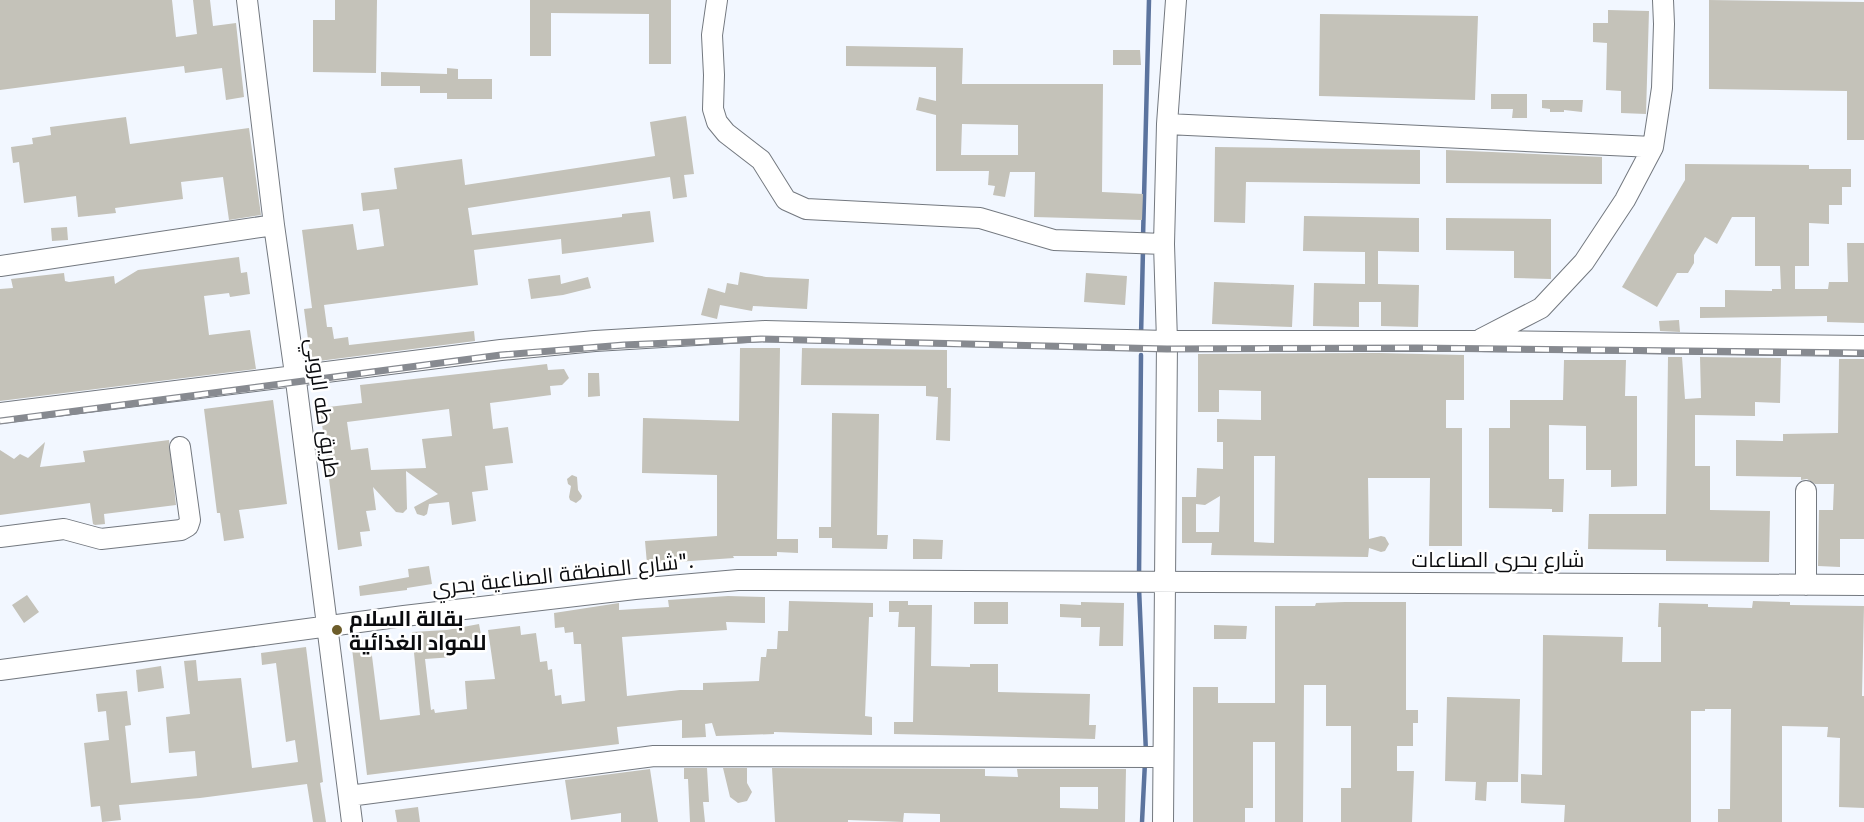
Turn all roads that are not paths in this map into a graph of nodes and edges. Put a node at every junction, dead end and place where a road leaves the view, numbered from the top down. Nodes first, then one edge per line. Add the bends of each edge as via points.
1 (247, 0) edge
2 (717, 0) edge
3 (1176, 0) edge
4 (1663, 0) edge
5 (1167, 124) junction
6 (1653, 147) junction
7 (274, 225) junction
8 (1150, 243) junction
9 (0, 266) edge
10 (1479, 340) junction
11 (1150, 341) junction
12 (1864, 346) edge
13 (295, 375) junction
14 (0, 413) edge
15 (180, 447) dead end
16 (1806, 491) dead end
17 (0, 537) edge
18 (1147, 583) junction
19 (1806, 585) junction
20 (1864, 585) edge
21 (328, 626) junction
22 (0, 670) edge
23 (1148, 757) junction
24 (349, 796) junction
25 (352, 822) edge
26 (1163, 822) edge

1 - 7 street, طريق طه الروبي
2 - 8 street via 712,35 712,109 726,133 761,160 786,200 806,209 980,218 1054,240
3 - 5 street
4 - 6 street via 1662,88
5 - 6 street
5 - 8 street
6 - 10 street via 1625,200 1584,262 1541,308
7 - 9 street
7 - 13 street, طريق طه الروبي
8 - 11 street
10 - 11 street
10 - 12 street
11 - 13 street via 765,331 595,340
11 - 18 street
13 - 14 street
13 - 21 street, طريق طه الروبي
15 - 17 street via 190,520 181,530 101,539 64,529
16 - 19 street
18 - 19 street, شارع بحرى الصناعات
18 - 21 street, شارع المنطقة الصناعية بحري". via 738,580
18 - 23 street
19 - 20 street, شارع بحرى الصناعات
21 - 22 street, شارع المنطقة الصناعية بحري".
21 - 24 street, طريق طه الروبي
23 - 24 street via 654,756
23 - 26 street
24 - 25 street, طريق طه الروبي

